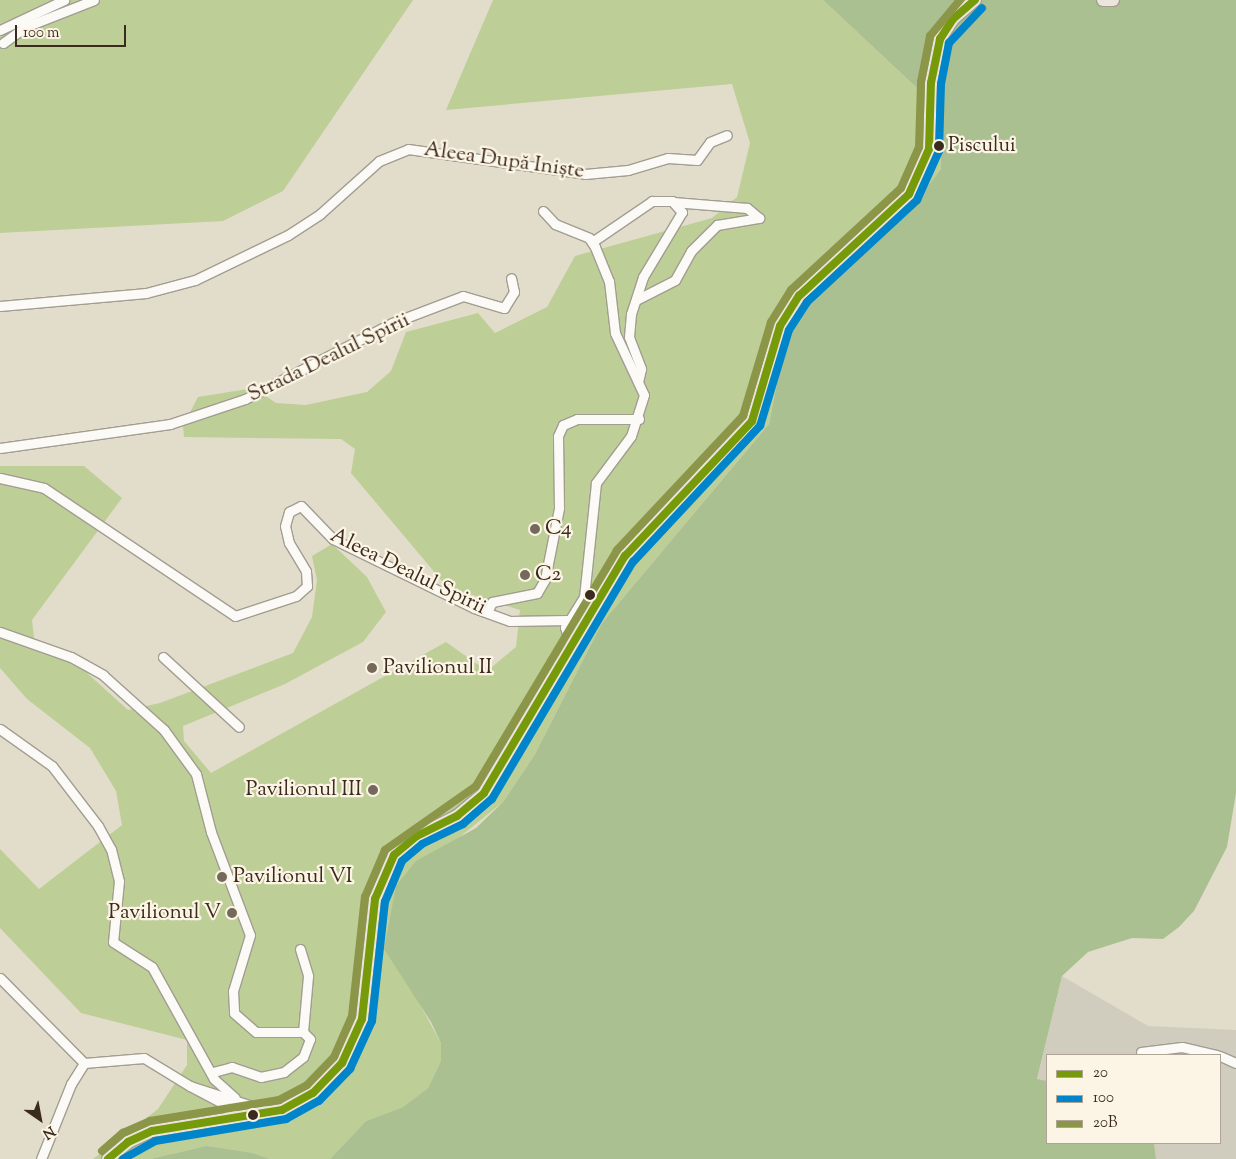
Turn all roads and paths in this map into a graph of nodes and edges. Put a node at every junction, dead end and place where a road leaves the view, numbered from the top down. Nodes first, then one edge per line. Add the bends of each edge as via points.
1 (64, 0) edge
2 (94, 0) edge
3 (975, 0) edge
4 (1103, 0) edge
5 (1113, 0) edge
6 (0, 30) edge
7 (3, 43) dead end
8 (726, 135) dead end
9 (672, 202) junction
10 (542, 210) dead end
11 (592, 242) junction
12 (511, 278) dead end
13 (636, 300) junction
14 (0, 306) edge
15 (638, 382) junction
16 (639, 419) junction
17 (0, 448) edge
18 (0, 478) edge
19 (486, 612) junction
20 (568, 620) junction
21 (581, 630) junction
22 (0, 632) edge
23 (571, 647) junction
24 (162, 657) dead end
25 (238, 727) dead end
26 (0, 729) edge
27 (300, 950) dead end
28 (0, 978) edge
29 (303, 1032) junction
30 (1141, 1052) dead end
31 (1210, 1054) edge
32 (1221, 1057) edge
33 (84, 1063) junction
34 (1236, 1063) edge
35 (213, 1072) junction
36 (190, 1086) junction
37 (235, 1098) junction
38 (272, 1112) junction
39 (237, 1118) junction
40 (41, 1159) edge
41 (108, 1159) edge

1 - 6 street
2 - 7 street via 25,27
3 - 21 main road via 953,19 935,55 929,149 920,178 894,210 799,296 780,326 752,421 640,536
4 - 5 main road
8 - 14 street, Aleea După Iniște via 710,142 697,160 668,158 610,173 562,172 420,149 393,153 288,235 195,280 146,293
9 - 11 street via 652,201 635,209
9 - 13 street via 682,212 643,277
9 - 13 street via 748,208 759,218 717,225 690,252 675,280
10 - 11 street via 555,224
11 - 15 street via 609,282 615,333
12 - 17 street, Strada Dealul Spirii via 514,292 504,308 463,296 392,323 245,399 170,424
13 - 15 street via 628,328 641,369
15 - 16 street via 644,395
16 - 19 street via 577,419 563,425 558,436 559,508 545,579 537,593 492,602
16 - 20 street via 596,483 584,597
18 - 19 street, Aleea Dealul Spirii via 44,488 235,616 296,596 307,586 309,579 285,526 289,512 301,506 334,539
19 - 20 street, Aleea Dealul Spirii via 532,623
20 - 21 street
20 - 23 street
21 - 23 main road
22 - 29 street via 71,657 103,675 164,730 202,789 210,832 250,935 234,991 234,1012 256,1032
23 - 38 main road via 484,793 457,816 417,836 394,855 377,888 365,1003 349,1050 313,1093
24 - 25 street
26 - 35 street via 52,766 98,826 118,873 113,942 152,967
27 - 29 street via 308,976
28 - 33 street
29 - 35 street via 310,1039 307,1051 284,1072 261,1077 232,1067
30 - 31 street via 1182,1047
32 - 34 street
33 - 36 street via 144,1058
33 - 40 street via 71,1084
35 - 37 street via 216,1081
36 - 37 street
36 - 39 street via 203,1097 222,1103
37 - 38 street
38 - 39 main road
39 - 41 main road via 152,1131

